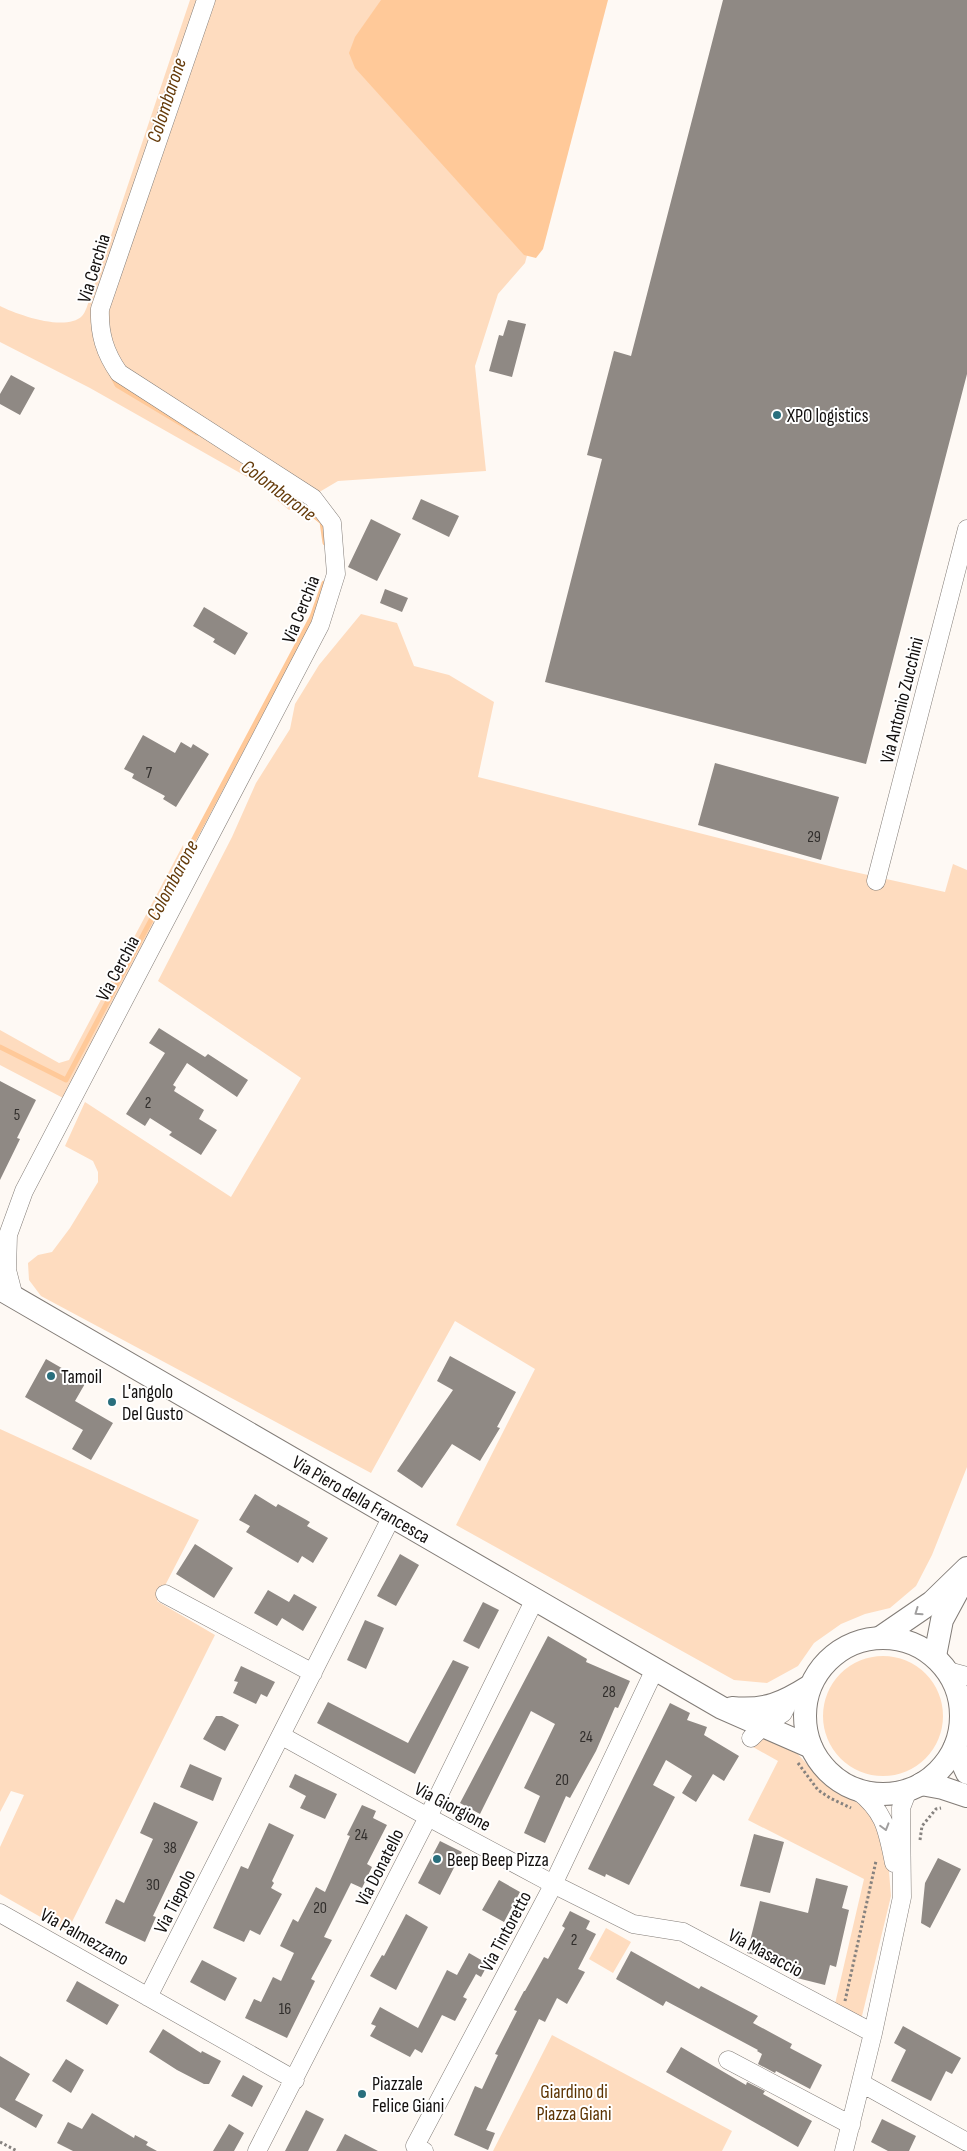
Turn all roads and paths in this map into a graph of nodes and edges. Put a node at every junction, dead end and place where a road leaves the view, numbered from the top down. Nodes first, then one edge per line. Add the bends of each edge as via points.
1 (206, 0) edge
2 (967, 529) edge
3 (876, 881) dead end
4 (7, 1293) edge
5 (392, 1516) junction
6 (967, 1568) edge
7 (967, 1573) edge
8 (165, 1594) dead end
9 (535, 1599) junction
10 (881, 1637) junction
11 (950, 1668) edge
12 (655, 1669) junction
13 (312, 1673) junction
14 (810, 1686) junction
15 (790, 1699) junction
16 (722, 1708) junction
17 (758, 1732) junction
18 (961, 1733) edge
19 (282, 1736) junction
20 (803, 1752) junction
21 (967, 1773) edge
22 (916, 1786) junction
23 (857, 1790) junction
24 (967, 1796) edge
25 (946, 1808) dead end
26 (856, 1812) dead end
27 (428, 1817) junction
28 (919, 1842) dead end
29 (877, 1855) dead end
30 (553, 1884) junction
31 (902, 1897) junction
32 (0, 1913) edge
33 (634, 1924) joint
34 (148, 1997) junction
35 (841, 2016) junction
36 (873, 2033) junction
37 (728, 2060) dead end
38 (295, 2080) junction
39 (861, 2083) junction
40 (850, 2125) junction
41 (0, 2142) edge
42 (967, 2142) edge
43 (17, 2151) edge
44 (257, 2151) edge
45 (424, 2151) edge
46 (844, 2151) edge

1 - 4 street, Via Cerchia via 100,309 103,343 108,358 119,373 313,498 332,523 336,574 320,625 24,1191 8,1235
2 - 3 street, Via Antonio Zucchini
4 - 5 main road, Via Piero della Francesca
5 - 9 main road, Via Piero della Francesca
5 - 13 street, Via Tiepolo
6 -> 10 main road via 932,1602
7 - 11 main road via 942,1620
8 - 13 street
9 - 12 main road, Via Piero della Francesca
9 - 27 street, Via Donatello
10 - 11 main road via 901,1639 916,1645
10 - 14 main road via 861,1640 836,1652
11 - 18 main road via 962,1710
12 - 16 main road, Via Piero della Francesca
12 - 30 street, Via Tintoretto
13 - 19 street, Via Tiepolo
14 - 15 main road, Via Piero della Francesca
14 - 20 main road
15 - 16 main road, Via Piero della Francesca via 751,1710
15 - 17 street via 783,1713
16 - 17 main road, Via Piero della Francesca
17 - 20 main road, Via Piero della Francesca
18 - 21 main road
18 - 22 main road via 936,1774
19 - 27 street, Via Giorgione
19 - 34 street, Via Tiepolo
20 - 23 main road
20 - 26 path via 818,1790
22 - 23 main road via 896,1793
22 - 24 main road via 943,1788
22 - 31 street via 906,1795 901,1808
23 -> 31 street via 882,1815
25 - 28 path via 936,1809 922,1826
27 - 30 street, Via Giorgione
27 - 38 street, Via Donatello
29 - 35 path
30 - 33 street, Via Giorgione
30 - 45 street, Via Tintoretto via 415,2146
31 - 36 street
32 - 34 street, Via Palmezzano
33 - 35 street, Via Masaccio via 683,1932
34 - 38 street
35 - 36 street, Via Masaccio
36 - 39 street
37 - 40 street
38 - 44 street, Via Donatello
39 - 40 street
39 - 42 street
40 - 46 street
41 - 43 path

